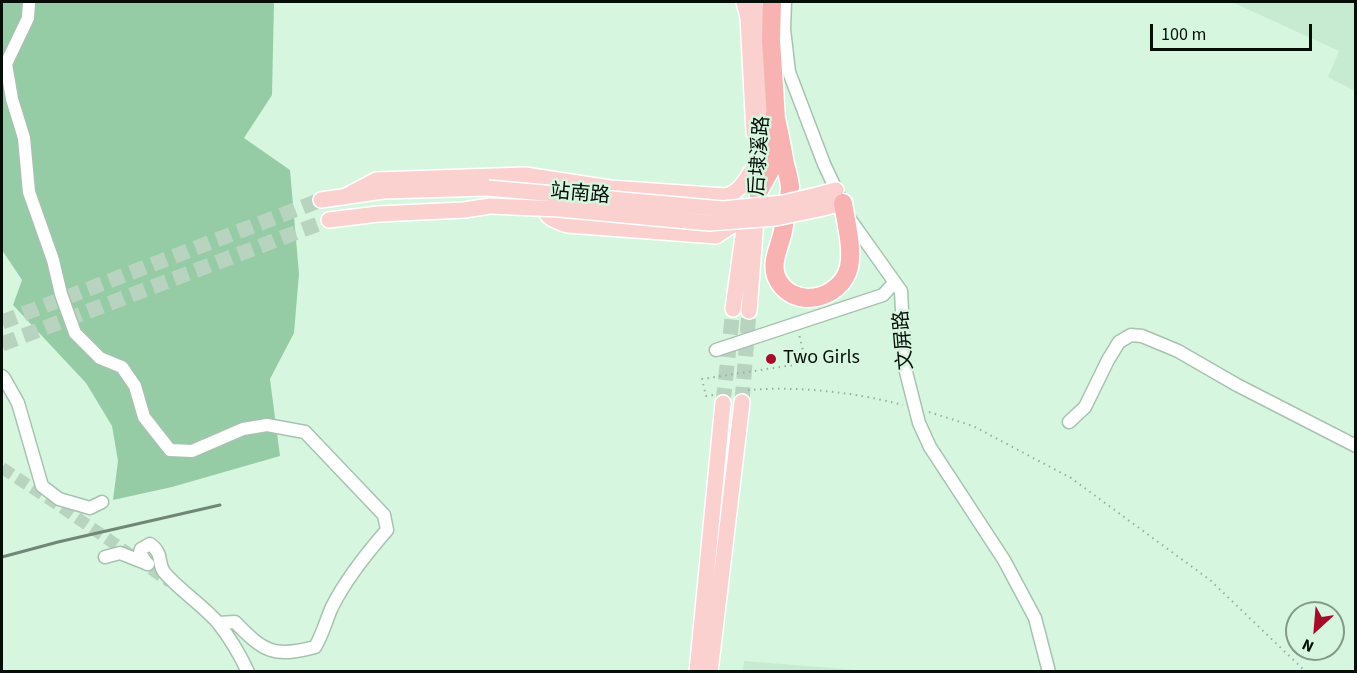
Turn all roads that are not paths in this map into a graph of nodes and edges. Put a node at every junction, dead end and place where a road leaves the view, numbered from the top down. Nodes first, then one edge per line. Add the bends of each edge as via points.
1 (29, 2) edge
2 (744, 2) edge
3 (755, 2) edge
4 (772, 2) edge
5 (784, 2) edge
6 (775, 114) junction
7 (751, 172) junction
8 (580, 183) junction
9 (758, 192) junction
10 (344, 196) junction
11 (840, 197) junction
12 (321, 200) tunnel mouth
13 (818, 202) junction
14 (329, 220) tunnel mouth
15 (739, 221) junction
16 (894, 283) junction
17 (733, 309) tunnel mouth
18 (749, 311) tunnel mouth
19 (716, 350) dead end
20 (2, 376) edge
21 (740, 397) tunnel mouth
22 (720, 399) tunnel mouth
23 (1069, 422) dead end
24 (1356, 446) edge
25 (102, 502) dead end
26 (105, 557) dead end
27 (147, 564) junction
28 (167, 575) junction
29 (218, 623) junction
30 (248, 672) edge
31 (697, 672) edge
32 (710, 672) edge
33 (1048, 672) edge

1 - 29 street via 28,18 6,64 24,138 29,192 75,333 100,358 122,367 135,386 144,417 170,450 192,451 243,429 267,425 305,432 384,515 387,530 360,560 315,646 276,653 252,640 235,622
2 - 7 main road via 754,127
3 - 9 main road, 后埭溪路 via 765,101
4 - 6 highway
5 - 11 street, 文屏路 via 789,72
6 - 9 highway via 772,167
6 - 11 highway via 790,186 774,261 776,275 788,291 798,296 809,299 832,292 849,267
7 - 8 main road via 734,194 725,196
7 - 17 main road
8 - 10 main road via 525,175 428,177 376,180
8 - 15 main road via 548,190 543,206 550,220 568,225 716,236
9 - 18 main road, 后埭溪路
10 - 12 main road, 站南路
10 - 13 main road, 站南路, bridge via 488,188 723,209
11 - 13 main road, 站南路
11 - 16 street, 文屏路 via 852,223
13 - 15 main road, 站南路, bridge via 776,218
14 - 15 main road, 站南路, bridge via 490,206 708,223
16 - 19 street via 883,295
16 - 33 street, 文屏路 via 901,291 905,368 919,423 930,447 1004,560 1035,618
20 - 25 street via 18,403 42,486 59,499 90,508
21 - 32 main road
22 - 31 main road
23 - 24 street via 1085,408 1119,342 1131,335 1178,351
26 - 27 street via 120,554
27 - 28 street
27 - 28 street via 140,553 150,544 161,555 162,570
28 - 29 street
29 - 30 street

